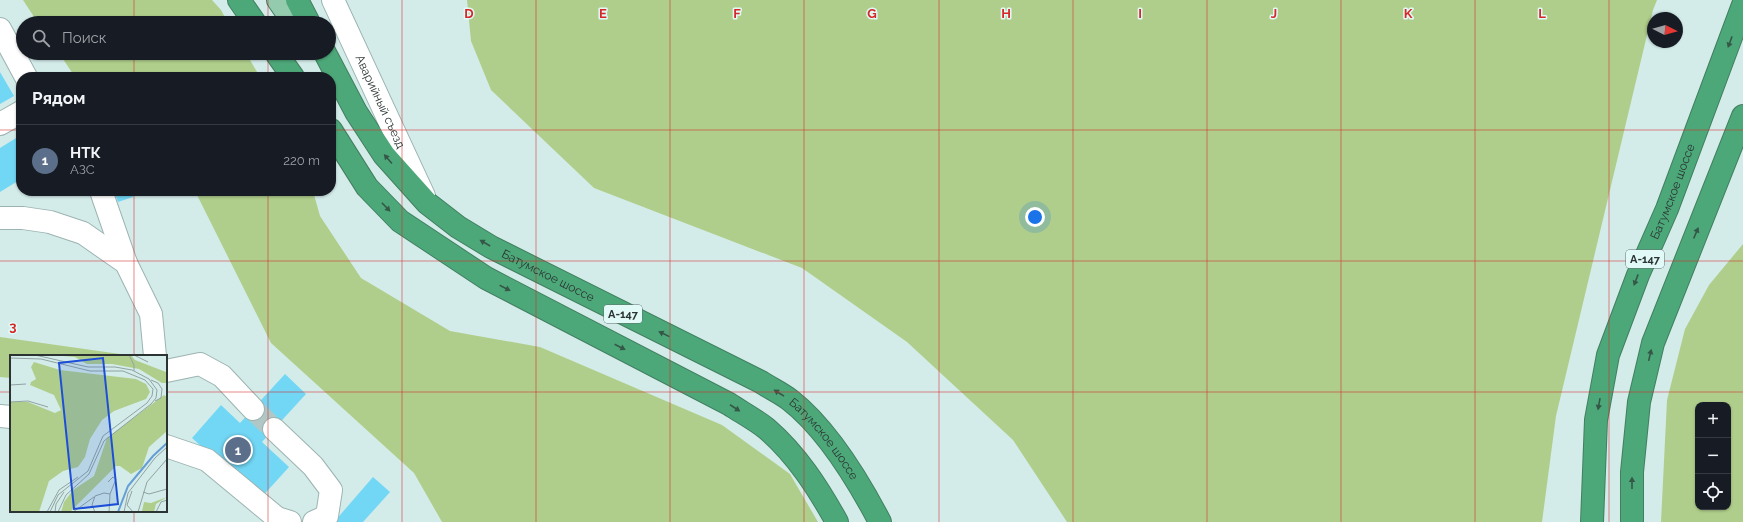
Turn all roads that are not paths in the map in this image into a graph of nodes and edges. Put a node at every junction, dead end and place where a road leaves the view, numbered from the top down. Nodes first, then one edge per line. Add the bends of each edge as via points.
1 (239, 0) edge
2 (278, 0) edge
3 (297, 0) edge
4 (333, 0) edge
5 (1743, 5) edge
6 (250, 16) edge
7 (289, 16) edge
8 (305, 16) edge
9 (0, 29) edge
10 (16, 59) edge
11 (17, 60) edge
12 (281, 60) edge
13 (320, 60) edge
14 (329, 60) edge
15 (23, 72) edge
16 (289, 72) edge
17 (328, 72) edge
18 (335, 72) edge
19 (336, 74) edge
20 (336, 83) edge
21 (356, 112) junction
22 (16, 115) edge
23 (1743, 116) edge
24 (0, 124) edge
25 (336, 138) edge
26 (103, 196) edge
27 (427, 202) junction
28 (0, 218) edge
29 (126, 263) junction
30 (155, 355) edge
31 (167, 371) edge
32 (253, 409) tunnel mouth
33 (0, 416) edge
34 (10, 417) edge
35 (274, 429) tunnel mouth
36 (167, 446) edge
37 (290, 522) edge
38 (314, 522) edge
39 (836, 522) edge
40 (880, 522) edge
41 (1592, 522) edge
42 (1632, 522) edge

1 - 6 highway
2 - 7 main road
3 - 8 highway
4 - 27 lane, Аварийный съезд
5 -> 41 highway, Батумское шоссе / А-147 via 1608,355 1596,420
9 - 10 lane
11 - 15 lane
12 - 16 highway
13 - 17 main road, Батумское шоссе / А-147
14 - 18 highway, А-147
19 - 21 highway, А-147
20 - 21 main road, Батумское шоссе / А-147
27 -> 21 highway, Батумское шоссе / А-147 via 384,155
22 - 24 lane
42 -> 23 highway, А-147 via 1632,472 1639,402 1652,342
25 -> 39 highway, А-147 via 367,187 400,221 486,278 722,401 767,429 797,460 820,492
26 - 29 lane
40 -> 27 highway, Батумское шоссе / А-147 via 866,495 819,428 789,400 761,382 491,247 458,228
28 - 29 lane via 50,222 83,233
29 - 30 lane via 151,314
31 - 32 lane via 200,364 222,376
33 - 34 lane
35 - 38 lane via 313,466 331,490 327,516
36 - 37 lane via 206,460 277,518

